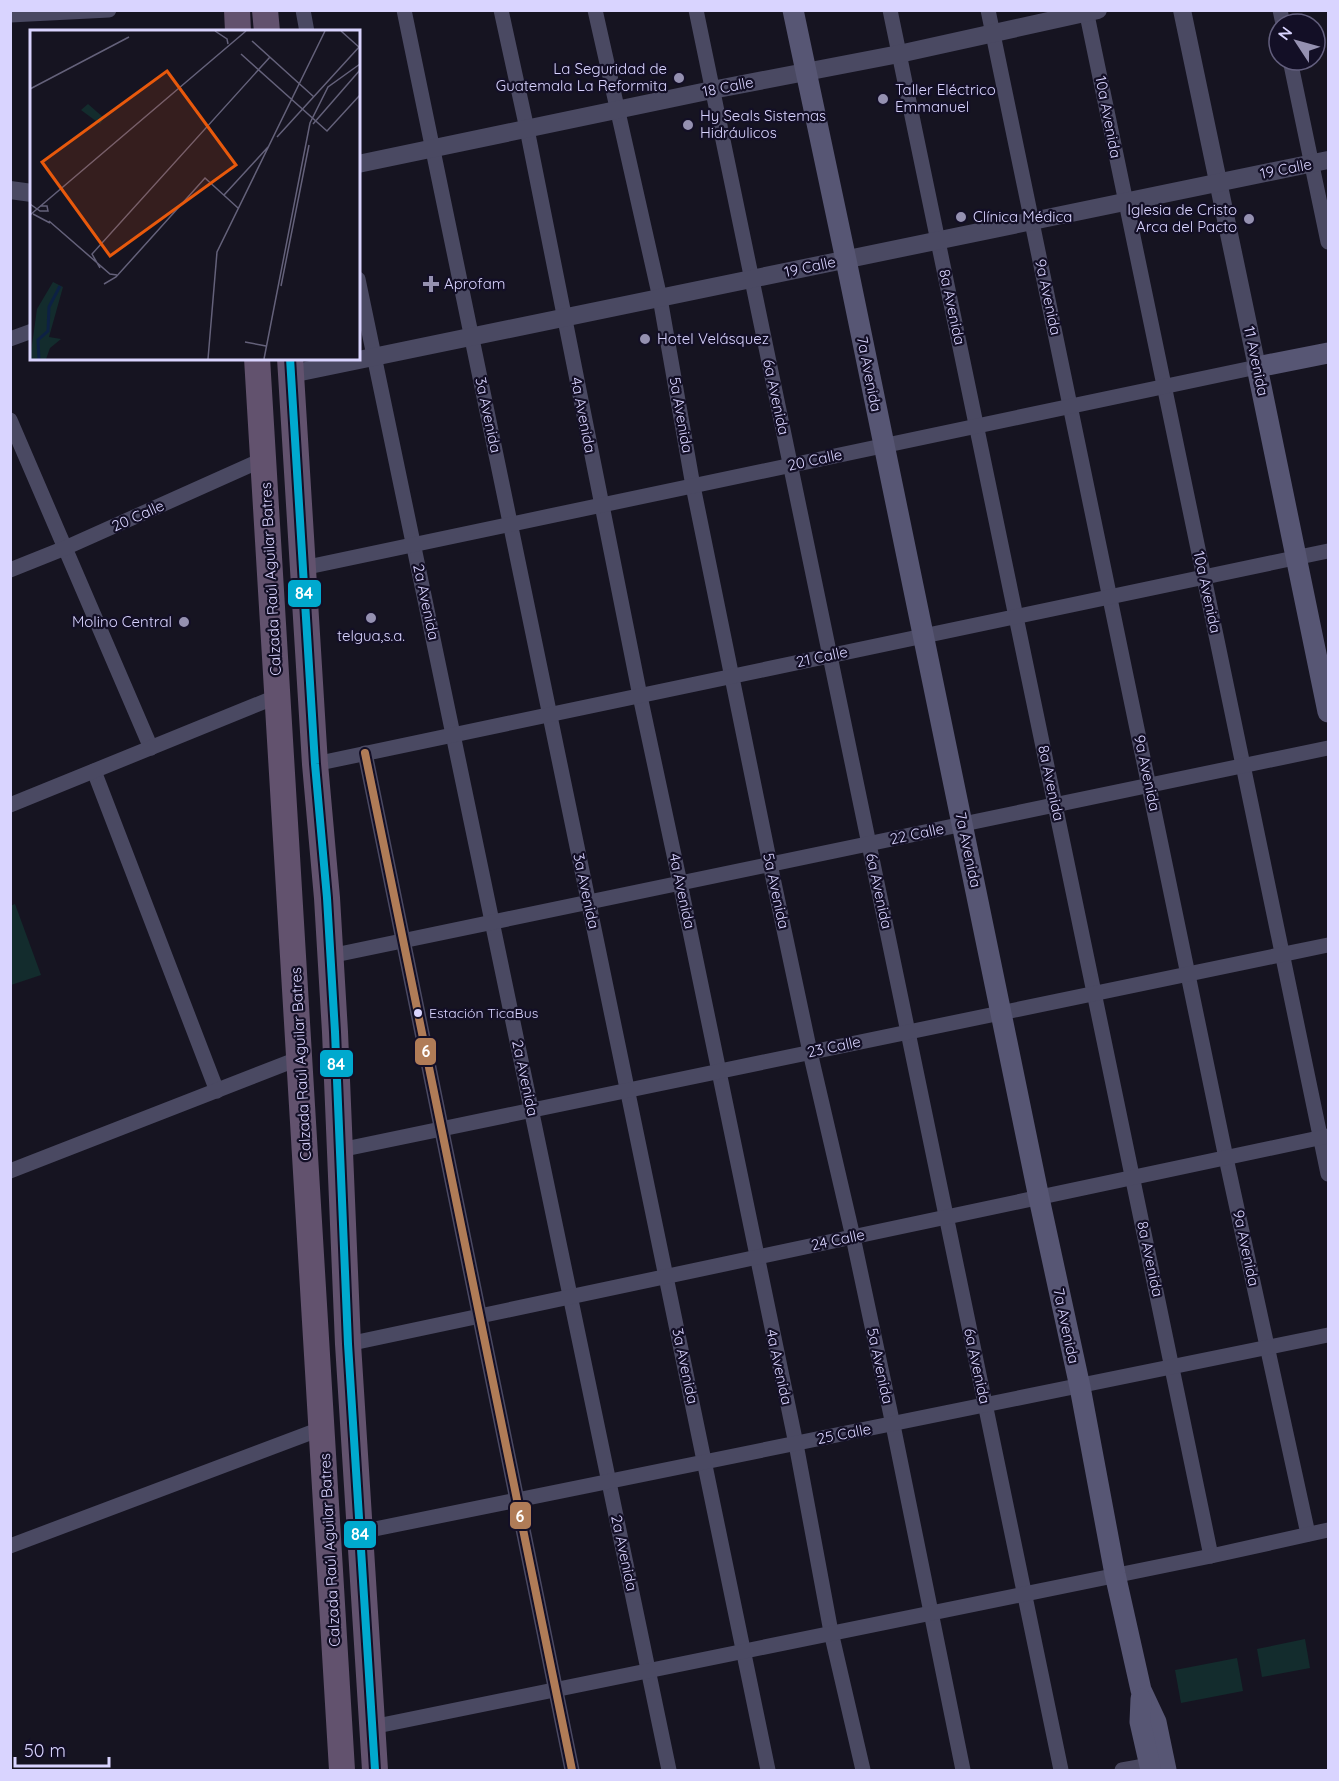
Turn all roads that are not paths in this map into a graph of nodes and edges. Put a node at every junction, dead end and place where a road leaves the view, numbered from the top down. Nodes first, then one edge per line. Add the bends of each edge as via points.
1 (109, 10) edge
2 (237, 10) edge
3 (265, 10) edge
4 (303, 10) edge
5 (404, 10) edge
6 (501, 10) edge
7 (595, 10) edge
8 (696, 10) edge
9 (793, 10) edge
10 (890, 10) edge
11 (988, 10) edge
12 (1182, 10) edge
13 (1090, 11) edge
14 (10, 15) edge
15 (238, 30) edge
16 (267, 30) edge
17 (307, 30) edge
18 (992, 32) junction
19 (899, 54) junction
20 (1294, 72) edge
21 (806, 73) junction
22 (712, 90) junction
23 (617, 110) junction
24 (527, 129) junction
25 (433, 148) junction
26 (1320, 162) edge
27 (360, 164) edge
28 (1217, 182) junction
29 (10, 190) edge
30 (30, 193) edge
31 (1125, 202) junction
32 (1032, 222) junction
33 (939, 241) junction
34 (1329, 242) edge
35 (846, 260) junction
36 (752, 279) junction
37 (360, 288) edge
38 (660, 298) junction
39 (563, 318) junction
40 (30, 332) edge
41 (472, 337) junction
42 (10, 339) edge
43 (1329, 353) edge
44 (375, 357) junction
45 (360, 359) edge
46 (257, 360) edge
47 (347, 360) edge
48 (290, 366) edge
49 (1257, 368) junction
50 (1164, 387) junction
51 (1071, 407) junction
52 (10, 420) edge
53 (977, 426) junction
54 (883, 446) junction
55 (264, 459) junction
56 (790, 466) junction
57 (693, 486) junction
58 (601, 505) junction
59 (511, 524) junction
60 (414, 545) junction
61 (65, 548) junction
62 (1329, 551) edge
63 (1297, 558) junction
64 (303, 568) junction
65 (10, 570) edge
66 (1204, 577) junction
67 (1110, 597) junction
68 (1016, 616) junction
69 (922, 636) junction
70 (830, 656) junction
71 (732, 676) junction
72 (278, 696) junction
73 (640, 696) junction
74 (1329, 712) edge
75 (550, 714) junction
76 (453, 735) junction
77 (151, 748) junction
78 (1329, 748) edge
79 (365, 753) junction
80 (315, 764) junction
81 (1243, 766) junction
82 (94, 771) junction
83 (1149, 786) junction
84 (10, 805) edge
85 (1056, 805) junction
86 (963, 824) junction
87 (869, 844) junction
88 (770, 864) junction
89 (680, 883) junction
90 (589, 902) junction
91 (492, 922) junction
92 (403, 941) junction
93 (1329, 945) edge
94 (1283, 954) junction
95 (330, 956) junction
96 (1189, 974) junction
97 (1094, 993) junction
98 (1002, 1013) junction
99 (908, 1032) junction
100 (810, 1052) junction
101 (300, 1058) junction
102 (719, 1071) junction
103 (628, 1090) junction
104 (217, 1091) junction
105 (531, 1110) junction
106 (441, 1129) junction
107 (1325, 1137) edge
108 (340, 1150) junction
109 (1226, 1158) junction
110 (10, 1171) edge
111 (1329, 1174) edge
112 (1133, 1178) junction
113 (1039, 1198) junction
114 (946, 1217) junction
115 (853, 1237) junction
116 (756, 1258) junction
117 (666, 1277) junction
118 (570, 1297) junction
119 (479, 1316) junction
120 (1329, 1335) edge
121 (348, 1344) junction
122 (1268, 1348) junction
123 (1172, 1368) junction
124 (1080, 1387) junction
125 (986, 1406) junction
126 (893, 1425) junction
127 (323, 1428) junction
128 (796, 1444) junction
129 (705, 1463) junction
130 (609, 1482) junction
131 (517, 1501) junction
132 (1329, 1530) edge
133 (360, 1532) junction
134 (1308, 1534) junction
135 (10, 1546) edge
136 (1211, 1556) junction
137 (1115, 1574) junction
138 (1024, 1593) junction
139 (929, 1612) junction
140 (831, 1632) junction
141 (743, 1650) junction
142 (648, 1670) junction
143 (555, 1689) junction
144 (372, 1726) junction
145 (1156, 1769) edge
146 (342, 1770) edge
147 (375, 1770) edge
148 (572, 1770) edge
149 (669, 1770) edge
150 (768, 1770) edge
151 (863, 1770) edge
152 (963, 1770) edge
153 (1061, 1770) edge
154 (1122, 1770) edge

1 - 14 street
2 - 15 highway
3 - 16 highway
4 - 17 street
5 - 25 street, 3a Avenida
6 - 24 street, 4a Avenida
7 - 23 street, 5a Avenida
8 - 22 street, 6a Avenida
9 - 21 main road, 7a Avenida
10 - 19 street, 8a Avenida
11 - 18 street, 9a Avenida
12 - 28 street, 11 Avenida
13 - 18 street, 18 Calle
13 - 31 street, 10a Avenida
18 - 19 street, 18 Calle
18 - 32 street, 9a Avenida
19 - 21 street, 18 Calle
19 - 33 street, 8a Avenida
20 - 26 street
21 - 22 street, 18 Calle
21 - 35 main road, 7a Avenida
22 - 23 street, 18 Calle
22 - 36 street, 6a Avenida
23 - 24 street, 18 Calle
23 - 38 street, 5a Avenida
24 - 25 street, 18 Calle
24 - 39 street, 4a Avenida
25 - 27 street, 18 Calle
25 - 41 street, 3a Avenida
26 - 28 street, 19 Calle
26 - 34 street
28 - 31 street, 19 Calle
28 - 49 street, 11 Avenida
29 - 30 street
31 - 32 street, 19 Calle
31 - 50 street, 10a Avenida
32 - 33 street, 19 Calle
32 - 51 street, 9a Avenida
33 - 35 street, 19 Calle
33 - 53 street, 8a Avenida
35 - 36 street, 19 Calle
35 - 54 main road, 7a Avenida
36 - 38 street, 19 Calle
36 - 56 street, 6a Avenida
37 - 44 street, 2a Avenida
38 - 39 street, 19 Calle
38 - 57 street, 5a Avenida
39 - 41 street, 19 Calle
39 - 58 street, 4a Avenida
40 - 42 street
41 - 44 street, 19 Calle
41 - 59 street, 3a Avenida
43 - 49 main road, 20 Calle
44 - 45 street, 19 Calle
44 - 60 street, 2a Avenida
46 - 55 highway, Calzada Raúl Aguilar Batres
47 - 48 street, 19 Calle
48 - 64 highway, Calzada Raúl Aguilar Batres
49 - 50 street, 20 Calle
49 - 63 main road, 11 Avenida
50 - 51 street, 20 Calle
50 - 66 street, 10a Avenida
51 - 53 street, 20 Calle
51 - 67 street, 9a Avenida
52 - 61 street
53 - 54 street, 20 Calle
53 - 68 street, 8a Avenida
54 - 56 street, 20 Calle
54 - 69 main road, 7a Avenida
55 - 61 street, 20 Calle
55 - 72 highway, Calzada Raúl Aguilar Batres
56 - 57 street, 20 Calle
56 - 70 street, 6a Avenida
57 - 58 street, 20 Calle
57 - 71 street, 5a Avenida
58 - 59 street, 20 Calle
58 - 73 street, 4a Avenida
59 - 60 street, 20 Calle
59 - 75 street, 3a Avenida
60 - 64 street, 20 Calle
60 - 76 street, 2a Avenida
61 - 65 street, 20 Calle
61 - 77 street
62 - 63 street, 21 Calle
63 - 66 street, 21 Calle
63 - 74 main road, 11 Avenida
64 - 80 highway, Calzada Raúl Aguilar Batres
66 - 67 street, 21 Calle
66 - 81 street, 10a Avenida
67 - 68 street, 21 Calle
67 - 83 street, 9a Avenida
68 - 69 street, 21 Calle
68 - 85 street, 8a Avenida
69 - 70 street, 21 Calle
69 - 86 main road, 7a Avenida
70 - 71 street, 21 Calle
70 - 87 street, 6a Avenida
71 - 73 street, 21 Calle
71 - 88 street, 5a Avenida
72 - 77 street
72 - 101 highway, Calzada Raúl Aguilar Batres
73 - 75 street, 21 Calle
73 - 89 street, 4a Avenida
75 - 76 street, 21 Calle
75 - 90 street, 3a Avenida
76 - 79 street, 21 Calle
76 - 91 street, 2a Avenida
77 - 82 street
78 - 81 street, 22 Calle
79 - 80 street, 21 Calle
79 - 92 street
80 - 95 highway, Calzada Raúl Aguilar Batres
81 - 83 street, 22 Calle
81 - 94 street, 10a Avenida
82 - 84 street
82 - 104 street
83 - 85 street, 22 Calle
83 - 96 street, 9a Avenida
85 - 86 street, 22 Calle
85 - 97 street, 8a Avenida
86 - 87 street, 22 Calle
86 - 98 main road, 7a Avenida
87 - 88 street, 22 Calle
87 - 99 street, 6a Avenida
88 - 89 street, 22 Calle
88 - 100 street, 5a Avenida
89 - 90 street, 22 Calle
89 - 102 street, 4a Avenida
90 - 91 street, 22 Calle
90 - 103 street, 3a Avenida
91 - 92 street, 22 Calle
91 - 105 street, 2a Avenida
92 - 95 street, 22 Calle
92 - 106 street
93 - 94 street, 23 Calle
94 - 96 street, 23 Calle
94 - 107 street, 10a Avenida
95 - 108 highway, Calzada Raúl Aguilar Batres
96 - 97 street, 23 Calle
96 - 109 street, 9a Avenida
97 - 98 street, 23 Calle
97 - 112 street, 8a Avenida
98 - 99 street, 23 Calle
98 - 113 main road, 7a Avenida
99 - 100 street, 23 Calle
99 - 114 street, 6a Avenida
100 - 102 street, 23 Calle
100 - 115 street, 5a Avenida
101 - 104 street
101 - 127 highway, Calzada Raúl Aguilar Batres
102 - 103 street, 23 Calle
102 - 116 street, 4a Avenida
103 - 105 street, 23 Calle
103 - 117 street, 3a Avenida
104 - 110 street
105 - 106 street, 23 Calle
105 - 118 street, 2a Avenida
106 - 108 street, 23 Calle
106 - 119 street
107 - 109 street, 24 Calle
107 - 111 street, 10a Avenida
108 - 121 highway, Calzada Raúl Aguilar Batres
109 - 112 street, 24 Calle
109 - 122 street, 9a Avenida
112 - 113 street, 24 Calle
112 - 123 street, 8a Avenida
113 - 114 street, 24 Calle
113 - 124 main road, 7a Avenida
114 - 115 street, 24 Calle
114 - 125 street, 6a Avenida
115 - 116 street, 24 Calle
115 - 126 street, 5a Avenida
116 - 117 street, 24 Calle
116 - 128 street, 4a Avenida
117 - 118 street, 24 Calle
117 - 129 street, 3a Avenida
118 - 119 street, 24 Calle
118 - 130 street, 2a Avenida
119 - 121 street, 24 Calle
119 - 131 street
120 - 122 street, 25 Calle
121 - 133 highway, Calzada Raúl Aguilar Batres
122 - 123 street, 25 Calle
122 - 134 street, 9a Avenida
123 - 124 street, 25 Calle
123 - 136 street, 8a Avenida
124 - 125 street, 25 Calle
124 - 137 main road, 7a Avenida
125 - 126 street, 25 Calle
125 - 138 street, 6a Avenida
126 - 128 street, 25 Calle
126 - 139 street, 5a Avenida
127 - 135 street
127 - 146 highway, Calzada Raúl Aguilar Batres
128 - 129 street, 25 Calle
128 - 140 street, 4a Avenida
129 - 130 street, 25 Calle
129 - 141 street, 3a Avenida
130 - 131 street, 25 Calle
130 - 142 street, 2a Avenida
131 - 133 street, 25 Calle
131 - 143 street
132 - 134 street
133 - 144 highway, Calzada Raúl Aguilar Batres
134 - 136 street
136 - 137 street
137 - 138 street
137 - 145 main road, 7a Avenida via 1141,1690 1140,1722
138 - 139 street
138 - 153 street, 6a Avenida
139 - 140 street
139 - 152 street, 5a Avenida
140 - 141 street
140 - 151 street, 4a Avenida
141 - 142 street
141 - 150 street, 3a Avenida
142 - 143 street
142 - 149 street, 2a Avenida
143 - 144 street
143 - 148 street
144 - 147 highway, Calzada Raúl Aguilar Batres
145 - 154 street

